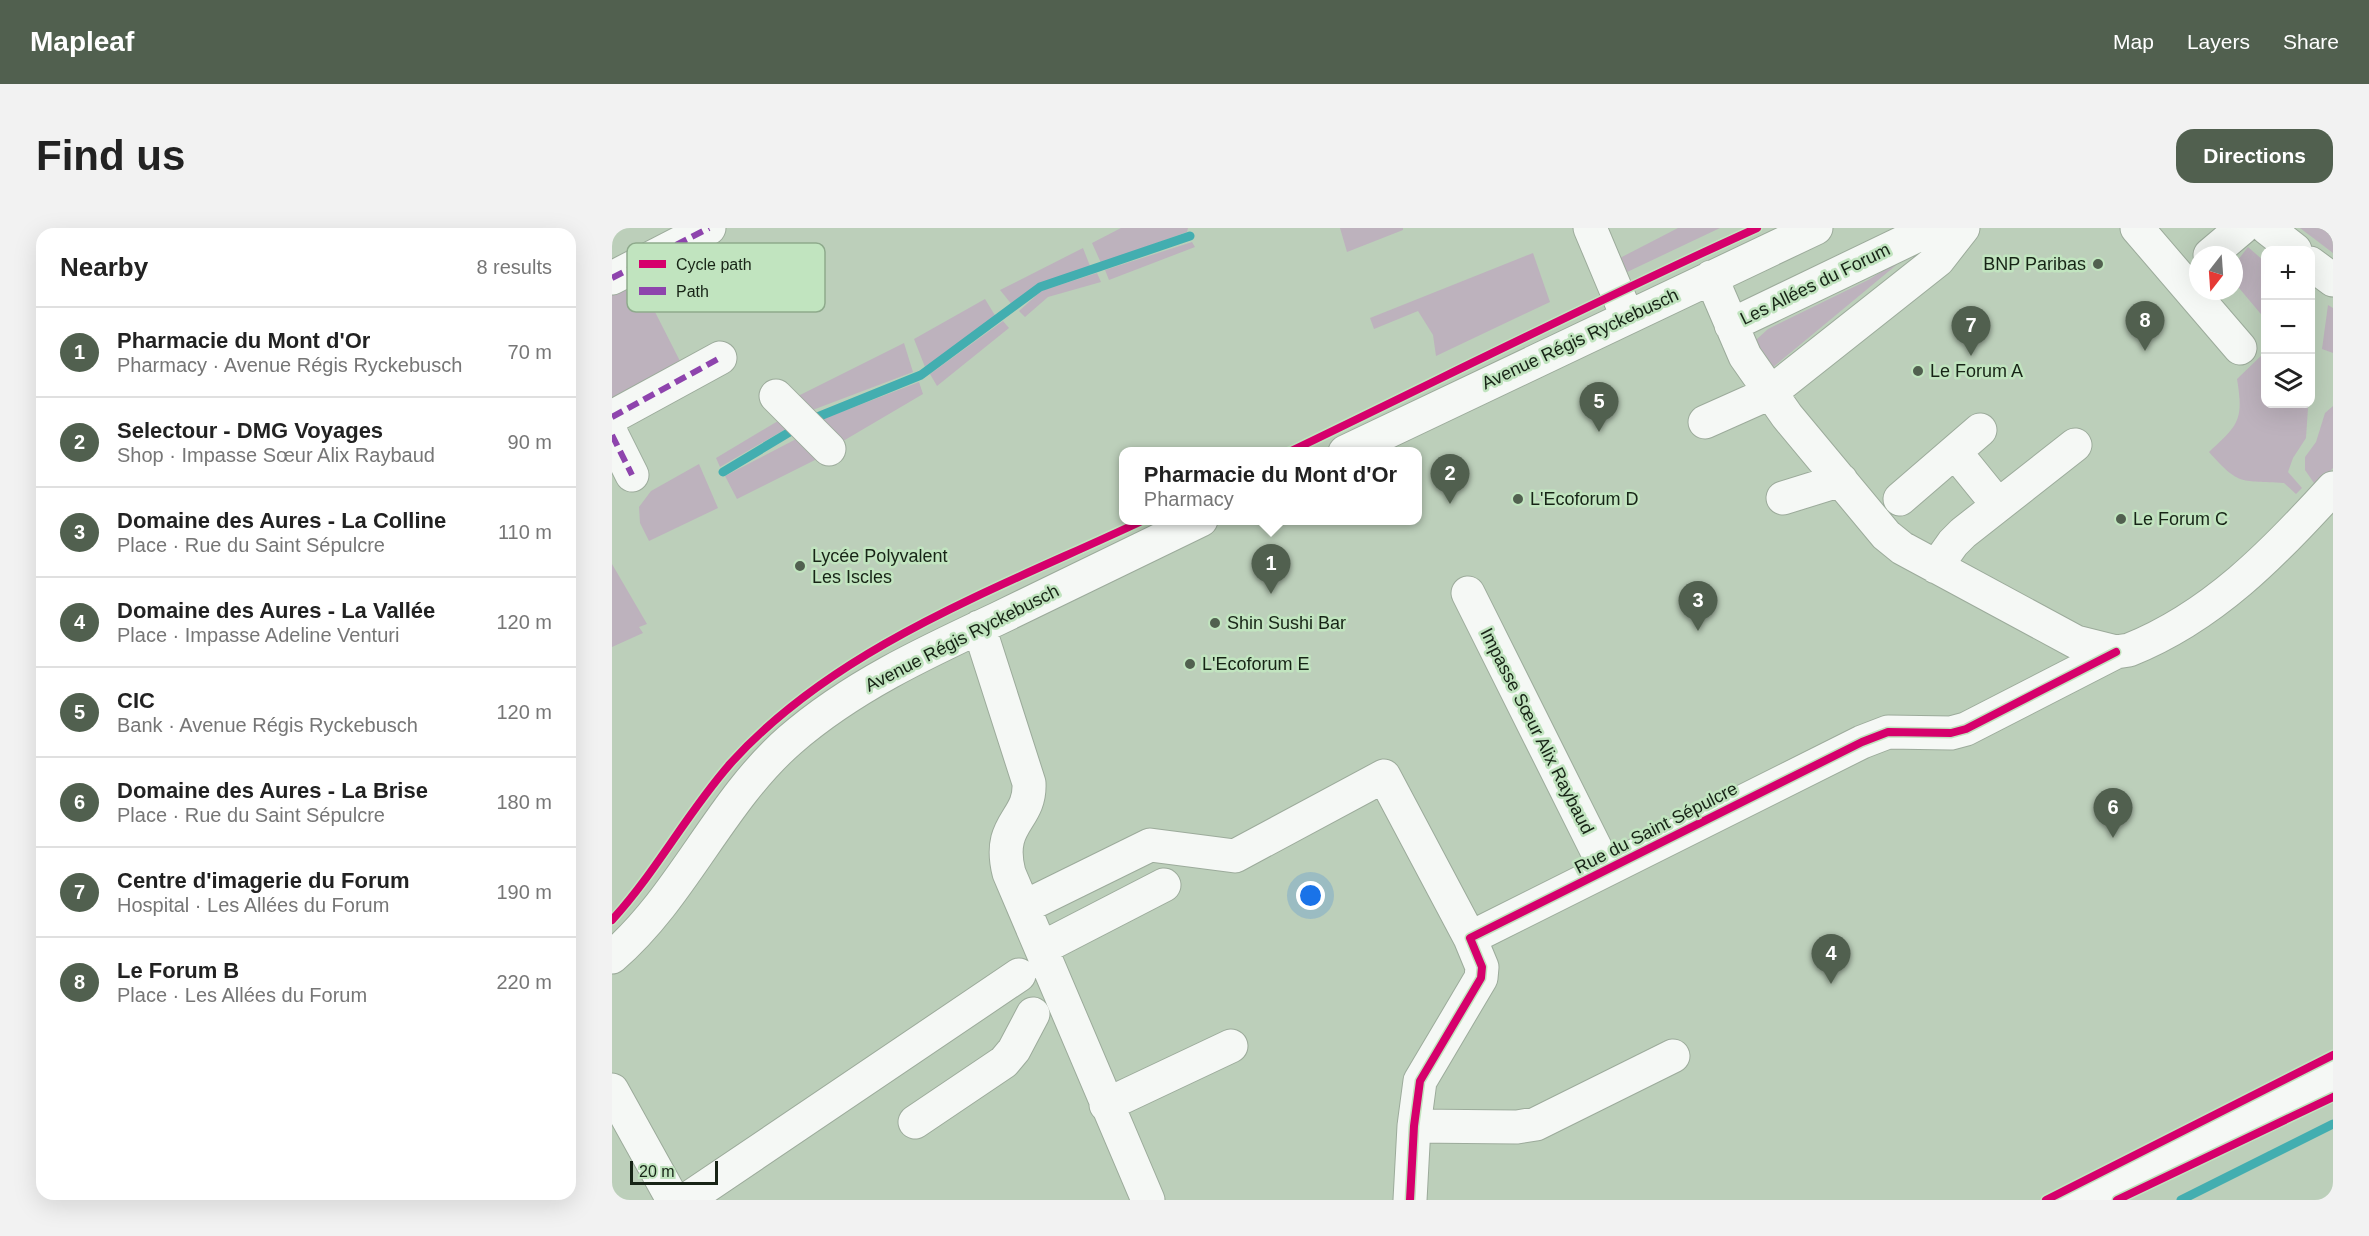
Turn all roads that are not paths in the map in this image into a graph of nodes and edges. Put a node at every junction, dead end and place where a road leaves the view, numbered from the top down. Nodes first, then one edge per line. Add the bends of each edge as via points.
1 (709, 228) edge
2 (1590, 228) edge
3 (1816, 228) edge
4 (1933, 228) edge
5 (1963, 228) edge
6 (2138, 228) edge
7 (2242, 228) edge
8 (2267, 228) edge
9 (680, 243) edge
10 (2221, 246) edge
11 (2290, 246) edge
12 (2315, 267) edge
13 (627, 270) edge
14 (2189, 272) edge
15 (1711, 277) junction
16 (612, 278) edge
17 (2333, 280) edge
18 (2208, 300) edge
19 (1627, 316) junction
20 (1731, 325) junction
21 (2240, 348) dead end
22 (720, 358) dead end
23 (1770, 393) junction
24 (612, 417) edge
25 (1705, 422) dead end
26 (1980, 430) dead end
27 (612, 435) edge
28 (2075, 445) dead end
29 (1355, 447) edge
30 (1954, 452) junction
31 (632, 475) dead end
32 (1841, 480) junction
33 (2333, 488) edge
34 (1783, 498) dead end
35 (1900, 499) dead end
36 (1998, 505) junction
37 (1191, 525) edge
38 (1936, 567) junction
39 (1468, 593) dead end
40 (979, 627) junction
41 (2116, 652) junction
42 (1606, 869) junction
43 (1164, 885) dead end
44 (1024, 907) junction
45 (1470, 938) junction
46 (1042, 948) junction
47 (612, 957) edge
48 (1019, 975) junction
49 (1057, 984) junction
50 (1033, 1014) junction
51 (1231, 1046) dead end
52 (1673, 1056) dead end
53 (2333, 1074) edge
54 (612, 1090) edge
55 (1106, 1105) junction
56 (915, 1122) dead end
57 (1414, 1126) junction
58 (673, 1200) edge
59 (686, 1200) edge
60 (1148, 1200) edge
61 (1410, 1200) edge
62 (2074, 1200) edge

1 - 9 street
2 - 19 street
3 - 15 street, Avenue Régis Ryckebusch
4 - 20 street, Les Allées du Forum
5 - 23 street via 1938,260
6 - 14 street
7 - 10 street
8 - 11 street
12 - 17 street
13 - 16 street
15 - 19 street, Avenue Régis Ryckebusch
15 - 20 street
18 - 21 street
19 - 29 street, Avenue Régis Ryckebusch
20 - 23 street via 1745,356
22 - 24 street
23 - 25 street
23 - 32 street
26 - 30 street
27 - 31 street
28 - 36 street
30 - 35 street
30 - 36 street
32 - 34 street
32 - 38 street via 1886,535
33 - 41 street, Rue du Saint Sépulcre via 2208,609 2146,643
36 - 38 street via 1953,543
37 - 40 street, Avenue Régis Ryckebusch
38 - 41 street via 2076,642
39 - 42 street, Impasse Sœur Alix Raybaud
40 - 44 street via 1029,783 1028,801 1008,832 1005,845 1009,873
40 - 47 street, Avenue Régis Ryckebusch via 851,694 789,741 716,824 648,919
41 - 42 street, Rue du Saint Sépulcre via 1966,729 1951,733 1888,732 1862,742
42 - 45 street, Rue du Saint Sépulcre
43 - 46 street
44 - 45 street via 1150,845 1235,856 1384,776
44 - 46 street
45 - 57 street via 1482,967 1481,978 1425,1070
46 - 49 street
48 - 49 street via 1040,970
48 - 50 street via 1013,988 1015,1002
48 - 59 street
49 - 50 street via 1053,1006
49 - 55 street
50 - 56 street via 1004,1062
51 - 55 street
52 - 57 street via 1536,1124
53 - 62 street
54 - 58 street
55 - 60 street
57 - 61 street

